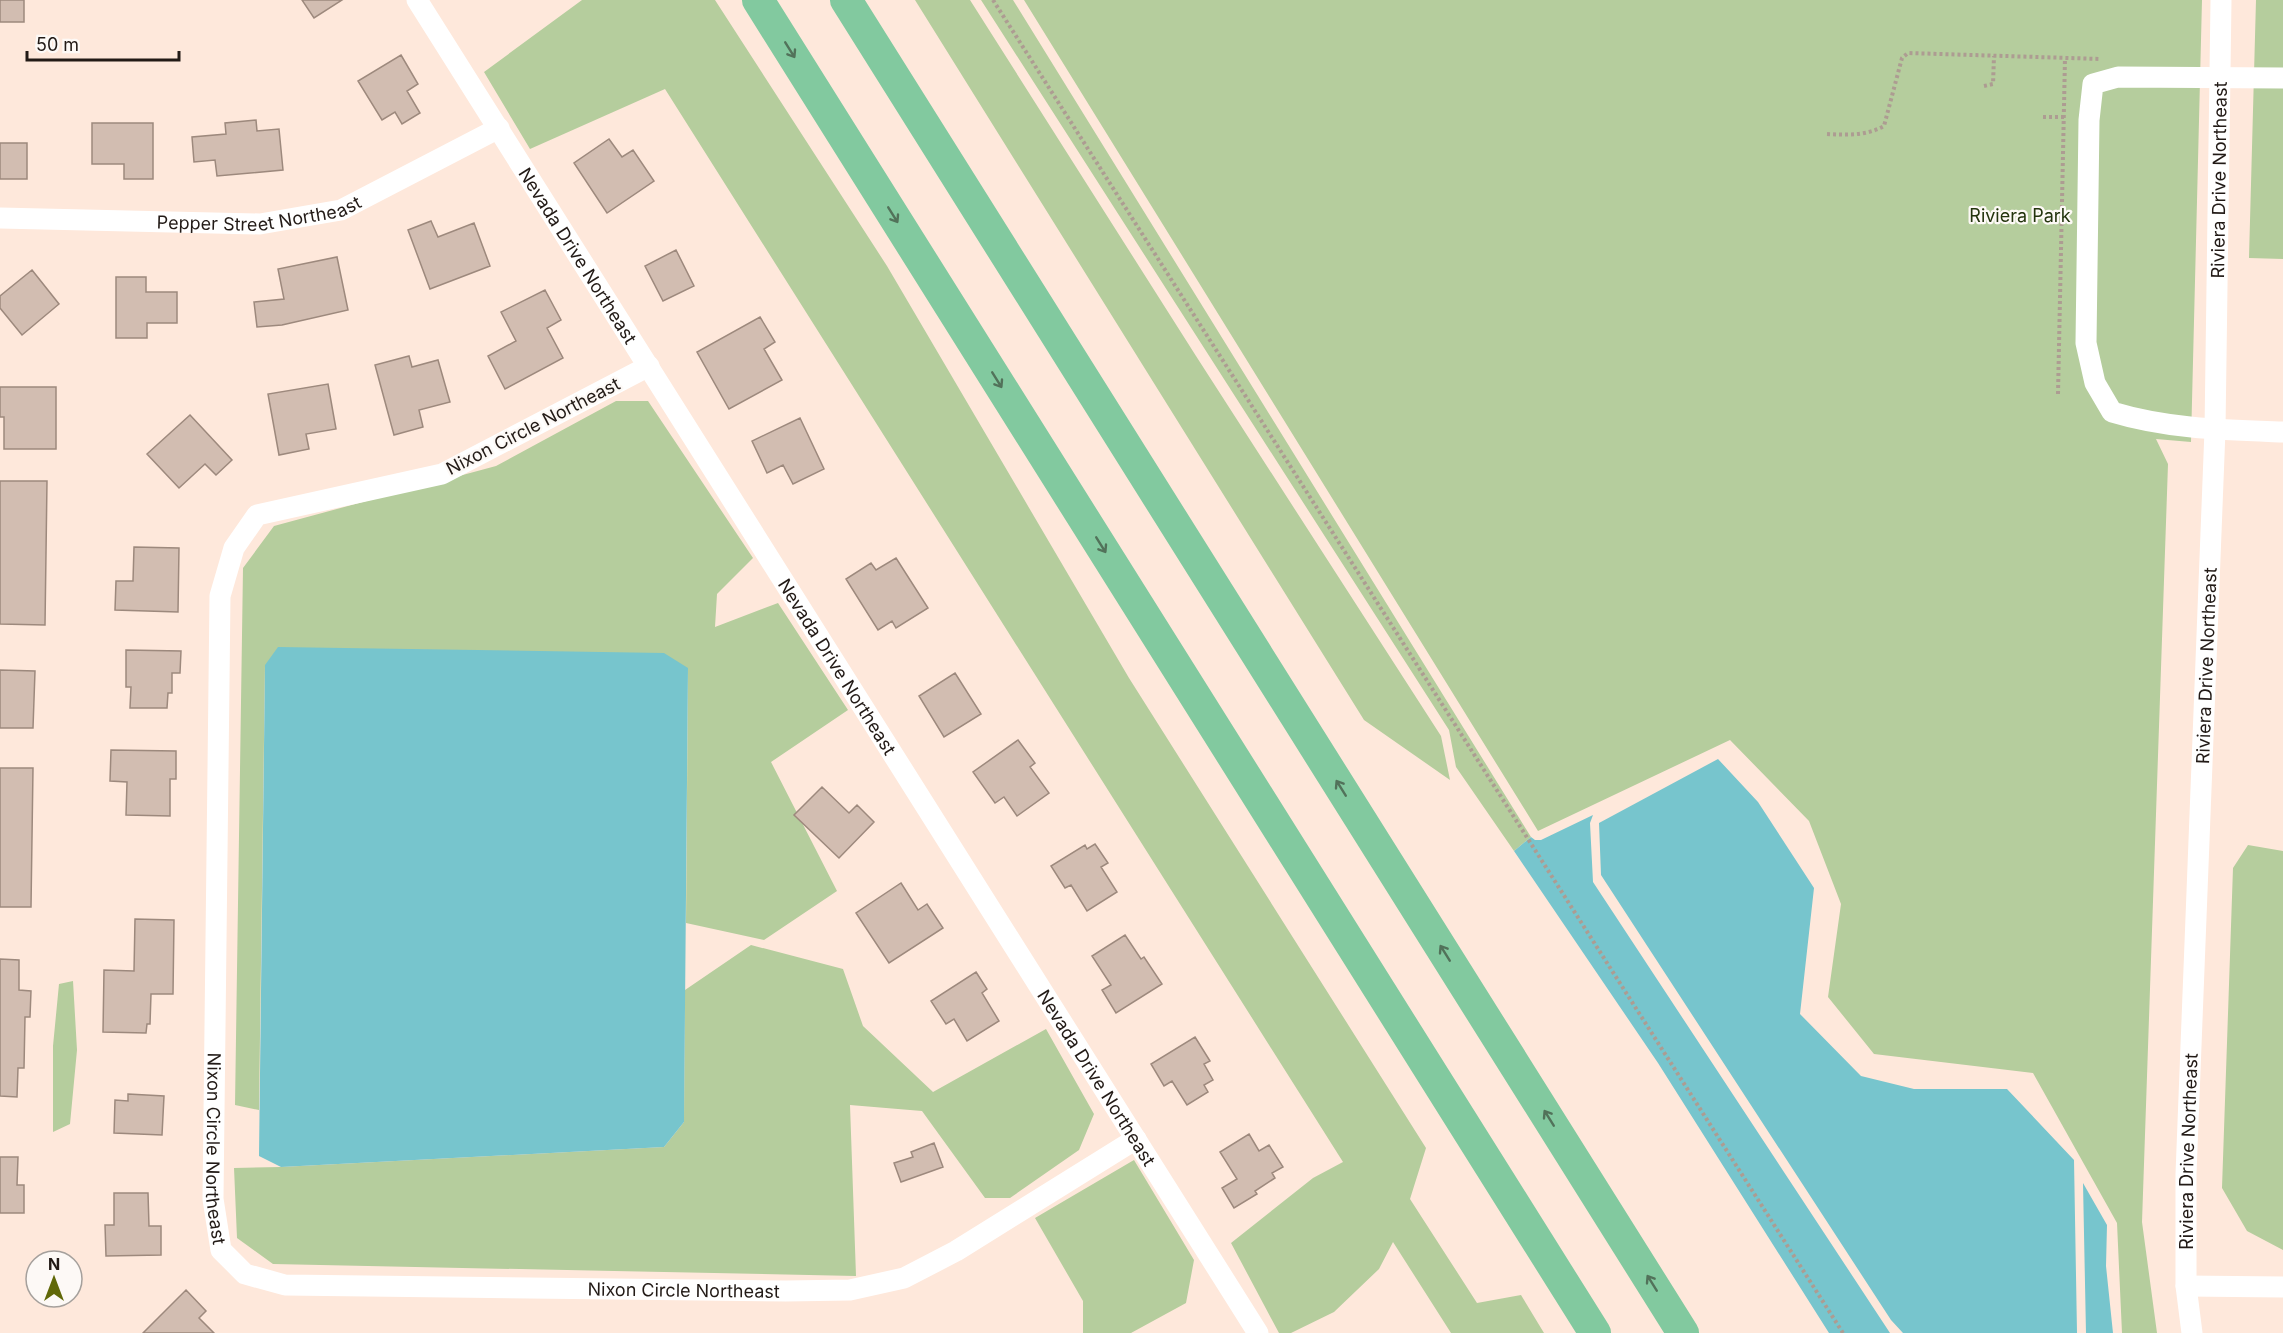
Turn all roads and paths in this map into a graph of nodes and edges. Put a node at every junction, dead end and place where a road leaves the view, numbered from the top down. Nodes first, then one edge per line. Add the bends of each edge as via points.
1 (417, 0) edge
2 (758, 0) edge
3 (846, 0) edge
4 (993, 0) edge
5 (2221, 0) edge
6 (1994, 56) junction
7 (2065, 58) junction
8 (2112, 60) dead end
9 (2220, 78) junction
10 (2283, 78) edge
11 (1984, 86) dead end
12 (2043, 117) dead end
13 (2064, 117) junction
14 (499, 128) junction
15 (1827, 135) dead end
16 (0, 218) edge
17 (649, 366) junction
18 (2058, 394) dead end
19 (2215, 430) junction
20 (2283, 432) edge
21 (1136, 1139) junction
22 (2186, 1286) junction
23 (2283, 1287) edge
24 (1258, 1333) edge
25 (1595, 1333) edge
26 (1683, 1333) edge
27 (1843, 1333) edge
28 (2192, 1333) edge

1 - 14 street, Nevada Drive Northeast
2 -> 25 highway
26 -> 3 highway
4 - 27 path
5 - 9 street, Riviera Drive Northeast
6 - 7 path
6 - 11 path via 1994,84
6 - 15 path via 1908,53 1902,58 1884,126 1874,132
7 - 8 path
7 - 13 path
9 - 10 street
9 - 19 street, Riviera Drive Northeast
9 - 19 street via 2118,77 2093,84 2086,331 2095,383 2112,412 2145,422
12 - 13 path
13 - 18 path
14 - 16 street, Pepper Street Northeast via 341,210 260,224
14 - 17 street, Nevada Drive Northeast
17 - 21 street, Nevada Drive Northeast
17 - 21 street, Nixon Circle Northeast via 442,474 257,515 234,548 220,596 213,1199 221,1250 246,1274 285,1285 850,1290 904,1278 956,1251
19 - 20 street
19 - 22 street, Riviera Drive Northeast via 2186,1174
21 - 24 street, Nevada Drive Northeast
22 - 23 street
22 - 28 street, Riviera Drive Northeast

